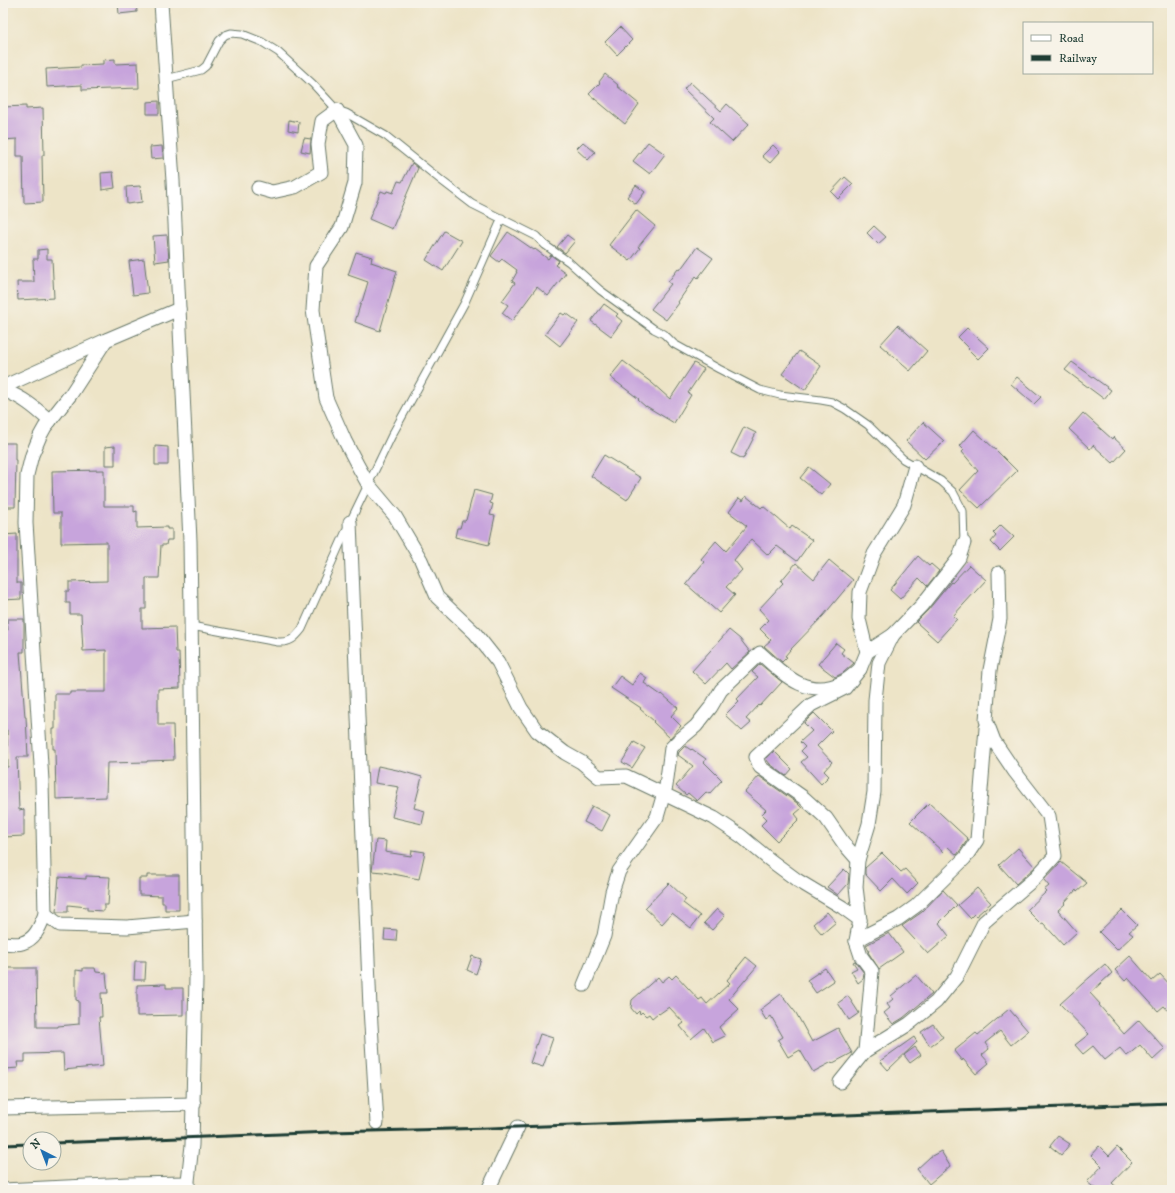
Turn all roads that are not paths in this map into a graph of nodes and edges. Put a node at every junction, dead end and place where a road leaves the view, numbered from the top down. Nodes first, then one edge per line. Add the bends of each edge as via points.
1 (161, 3) edge
2 (166, 79) junction
3 (337, 110) junction
4 (258, 188) dead end
5 (502, 218) junction
6 (179, 309) junction
7 (106, 340) junction
8 (3, 387) edge
9 (3, 390) edge
10 (50, 421) junction
11 (915, 466) junction
12 (368, 484) junction
13 (350, 522) junction
14 (964, 543) joint
15 (999, 574) dead end
16 (191, 626) junction
17 (893, 635) junction
18 (867, 652) junction
19 (860, 668) junction
20 (986, 720) junction
21 (664, 794) junction
22 (858, 860) junction
23 (45, 914) junction
24 (195, 920) junction
25 (860, 920) junction
26 (856, 941) junction
27 (3, 943) edge
28 (584, 985) dead end
29 (864, 1050) junction
30 (840, 1082) dead end
31 (194, 1104) junction
32 (3, 1108) edge
33 (377, 1123) dead end
34 (518, 1127) dead end
35 (187, 1187) edge
36 (3, 1190) edge
37 (488, 1190) edge

1 - 2 street
2 - 3 lane via 201,70 225,35 242,34 278,52
2 - 6 street
3 - 4 street via 322,122 318,144 321,172 295,187 272,192
3 - 5 lane via 386,136 472,204
3 - 12 street via 356,145 355,183 342,227 316,266 314,310 326,398 344,441
5 - 11 lane via 536,236 600,290 664,334 674,344 760,390 827,401 845,409 868,425 903,459
5 - 12 lane via 465,302
6 - 7 street
6 - 16 street via 190,541
7 - 8 street
7 - 10 street
9 - 10 street via 30,402
10 - 23 street via 40,436 27,475 26,523 42,781
11 - 14 lane via 941,481 953,492 963,511
11 - 18 street via 904,505 874,554 860,592 859,619
12 - 13 lane
12 - 21 street via 395,516 421,560 436,597 476,633 498,662 521,708 537,731 599,777 626,776
13 - 16 lane via 302,629 295,638 278,642
13 - 33 street via 369,1001
14 - 17 street via 959,558 922,605
15 - 20 street via 1000,619 990,670
16 - 24 street
17 - 18 street
17 - 22 street via 879,663 875,700 874,792 869,824
18 - 19 street
19 - 21 street via 843,682 828,687 808,688 795,682 760,653 721,690 696,726 671,748
19 - 22 street via 845,688 811,705 756,757 760,767 804,798 826,818
20 - 26 street via 977,840 965,858 916,906 898,919
20 - 29 street via 994,741 1049,816 1055,856 1035,878 984,922 957,976 936,1002 909,1024
21 - 25 street via 714,818 797,880
21 - 28 street via 657,817 618,872 604,936
22 - 25 street via 856,887
23 - 24 street via 60,925 127,927
23 - 27 street via 37,933 31,938 22,943
24 - 31 street
25 - 26 street
26 - 29 street via 861,956 872,971
29 - 30 street
31 - 32 street
31 - 35 street
34 - 37 street
35 - 36 street via 129,1184

